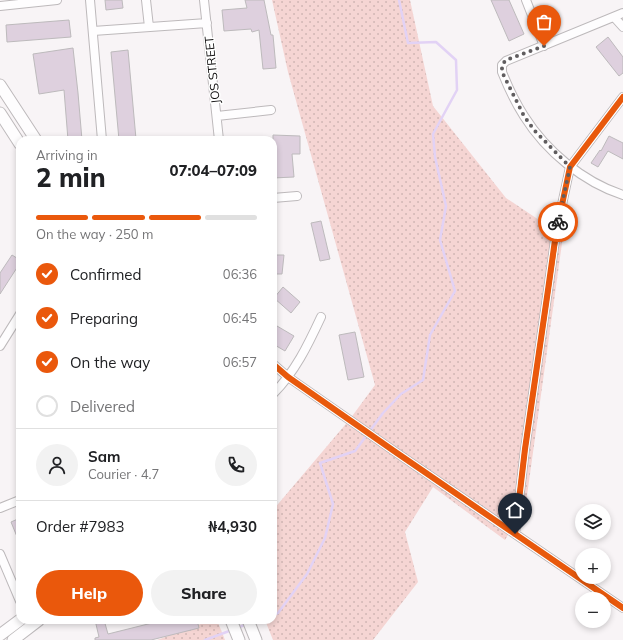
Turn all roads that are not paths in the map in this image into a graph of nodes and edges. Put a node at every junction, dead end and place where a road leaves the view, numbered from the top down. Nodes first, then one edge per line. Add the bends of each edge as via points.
1 (57, 0) edge
2 (90, 0) edge
3 (146, 0) edge
4 (204, 0) edge
5 (526, 0) edge
6 (0, 6) edge
7 (623, 13) edge
8 (614, 17) junction
9 (207, 23) junction
10 (149, 27) junction
11 (623, 28) edge
12 (93, 31) junction
13 (544, 46) junction
14 (0, 85) edge
15 (622, 101) edge
16 (271, 110) dead end
17 (0, 113) edge
18 (217, 116) junction
19 (33, 136) edge
20 (102, 136) edge
21 (219, 136) edge
22 (16, 138) edge
23 (570, 167) junction
24 (623, 194) edge
25 (297, 196) dead end
26 (277, 198) edge
27 (321, 317) dead end
28 (16, 319) edge
29 (1, 340) edge
30 (277, 367) edge
31 (288, 376) junction
32 (277, 389) edge
33 (16, 502) edge
34 (0, 508) edge
35 (515, 534) junction
36 (0, 554) edge
37 (16, 592) edge
38 (623, 608) edge
39 (16, 623) edge
40 (30, 624) edge
41 (233, 624) edge
42 (250, 624) edge
43 (0, 635) edge
44 (13, 640) edge
45 (239, 640) edge
46 (256, 640) edge

1 - 6 street
2 - 12 street
3 - 10 street
4 - 9 street, JOS STREET
5 - 13 street
7 - 8 street
8 - 11 street
8 - 13 street
9 - 10 street
9 - 18 street, JOS STREET
10 - 12 street
12 - 20 street
13 - 23 street via 506,60 502,65 502,72 511,93 534,130
14 - 19 main road
15 - 23 street
16 - 18 street
17 - 22 main road
18 - 21 street, JOS STREET
23 - 24 street via 591,180
23 - 35 street via 556,233
25 - 26 street
27 - 31 street
28 - 29 street
30 - 31 street
31 - 32 street
31 - 35 street
33 - 34 street
35 - 38 street
36 - 37 street
39 - 43 main road
40 - 44 main road
41 - 45 main road
42 - 46 main road

